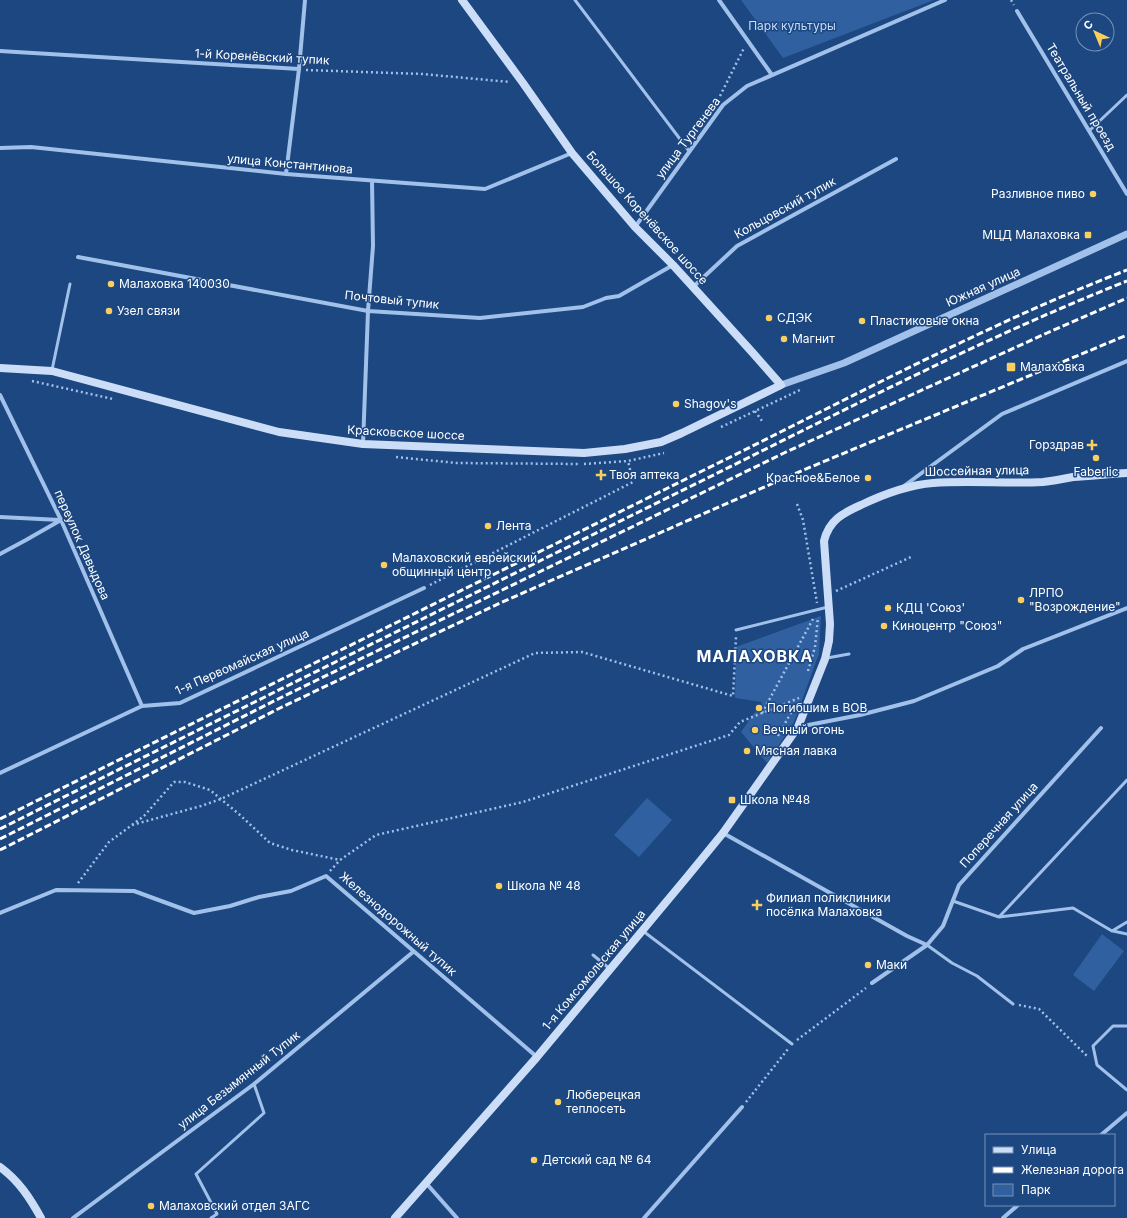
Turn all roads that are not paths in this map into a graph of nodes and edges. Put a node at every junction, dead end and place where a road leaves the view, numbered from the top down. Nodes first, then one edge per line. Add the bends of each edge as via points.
1 (305, 0) edge
2 (462, 0) edge
3 (575, 0) edge
4 (719, 0) edge
5 (945, 0) edge
6 (1018, 11) dead end
7 (0, 51) edge
8 (299, 69) junction
9 (772, 75) junction
10 (1127, 95) edge
11 (1089, 132) junction
12 (0, 148) edge
13 (689, 151) junction
14 (572, 153) junction
15 (896, 159) dead end
16 (286, 174) junction
17 (372, 181) junction
18 (1127, 194) edge
19 (635, 227) junction
20 (1127, 234) edge
21 (78, 257) dead end
22 (673, 265) junction
23 (70, 284) dead end
24 (693, 287) junction
25 (368, 311) junction
26 (1127, 361) edge
27 (0, 368) edge
28 (52, 371) junction
29 (781, 385) junction
30 (0, 395) edge
31 (363, 444) junction
32 (1127, 473) edge
33 (898, 490) junction
34 (0, 517) edge
35 (61, 520) junction
36 (0, 554) edge
37 (424, 588) road end
38 (828, 607) junction
39 (1127, 608) edge
40 (736, 630) road end
41 (850, 654) dead end
42 (825, 659) junction
43 (142, 706) junction
44 (798, 727) junction
45 (1101, 728) dead end
46 (0, 773) edge
47 (1127, 780) edge
48 (723, 833) junction
49 (953, 901) junction
50 (0, 913) edge
51 (999, 916) junction
52 (1127, 922) edge
53 (643, 931) junction
54 (1112, 931) junction
55 (1127, 934) edge
56 (927, 945) junction
57 (413, 952) junction
58 (593, 955) dead end
59 (610, 969) junction
60 (872, 983) road end
61 (1013, 1004) road end
62 (1127, 1026) edge
63 (792, 1044) road end
64 (537, 1057) junction
65 (254, 1084) junction
66 (1127, 1090) edge
67 (742, 1107) road end
68 (1127, 1113) edge
69 (1102, 1134) edge
70 (0, 1167) edge
71 (426, 1183) junction
72 (1017, 1206) edge
73 (41, 1218) edge
74 (73, 1218) edge
75 (211, 1218) edge
76 (395, 1218) edge
77 (457, 1218) edge
78 (644, 1218) edge
79 (1003, 1218) edge

1 - 8 street
2 - 14 main road, Большое Коренёвское шоссе
3 - 13 lane
4 - 9 street
5 - 9 street, улица Тургенева
6 - 11 street, Театральный проезд
7 - 8 street, 1-й Коренёвский тупик
8 - 16 street
9 - 13 street, улица Тургенева via 747,86 723,105
10 - 11 lane
11 - 18 street, Театральный проезд
12 - 16 street, улица Константинова via 31,147
13 - 19 street, улица Тургенева
14 - 17 street, улица Константинова via 485,189
14 - 19 main road, Большое Коренёвское шоссе
15 - 24 street, Кольцовский тупик via 737,246
16 - 17 street, улица Константинова
17 - 25 street via 373,246
19 - 22 main road, Большое Коренёвское шоссе
20 - 29 street, Южная улица via 844,362
21 - 25 street, Почтовый тупик
22 - 24 main road, Большое Коренёвское шоссе
22 - 25 street, Почтовый тупик via 619,296 583,307 480,318
23 - 28 lane
24 - 29 main road, Большое Коренёвское шоссе
25 - 31 street
26 - 33 street via 1002,414
27 - 28 main road, Красковское шоссе
28 - 31 main road, Красковское шоссе via 279,432
29 - 31 main road, Красковское шоссе via 661,442 625,449 584,453
30 - 35 street, переулок Давыдова
32 - 33 main road, Шоссейная улица via 1043,482 932,483
33 - 38 main road, Шоссейная улица via 840,515 826,531 824,553
34 - 35 street
35 - 36 street
35 - 43 street, переулок Давыдова
37 - 43 street, 1-я Первомайская улица via 180,703
38 - 40 lane
38 - 42 main road, Шоссейная улица via 830,624
39 - 44 street via 1023,649 998,666 914,701
41 - 42 lane
42 - 44 main road, Шоссейная улица
43 - 46 street, 1-я Первомайская улица
44 - 48 main road, 1-я Комсомольская улица
45 - 49 street, Поперечная улица via 959,885
47 - 51 lane
48 - 53 main road, 1-я Комсомольская улица
48 - 56 street via 906,936
49 - 51 lane
49 - 56 street, Поперечная улица via 943,926
50 - 57 street, Железнодорожный тупик via 56,890 134,891 194,913 291,891 326,876
51 - 54 lane via 1073,908
52 - 54 lane
53 - 59 main road, 1-я Комсомольская улица
53 - 63 lane
54 - 55 lane
56 - 60 street, Поперечная улица
56 - 61 lane via 952,963 977,976
57 - 64 street, Железнодорожный тупик
57 - 65 street, улица Безымянный Тупик
58 - 59 lane
59 - 64 main road, 1-я Комсомольская улица
62 - 66 lane via 1113,1026 1093,1046 1097,1065
64 - 71 main road, 1-я Комсомольская улица
65 - 74 street, улица Безымянный Тупик
65 - 75 lane via 264,1114 196,1174 217,1214
67 - 78 street
68 - 69 street
70 - 73 main road via 29,1197
71 - 76 main road, 1-я Комсомольская улица
71 - 77 street
72 - 79 street

